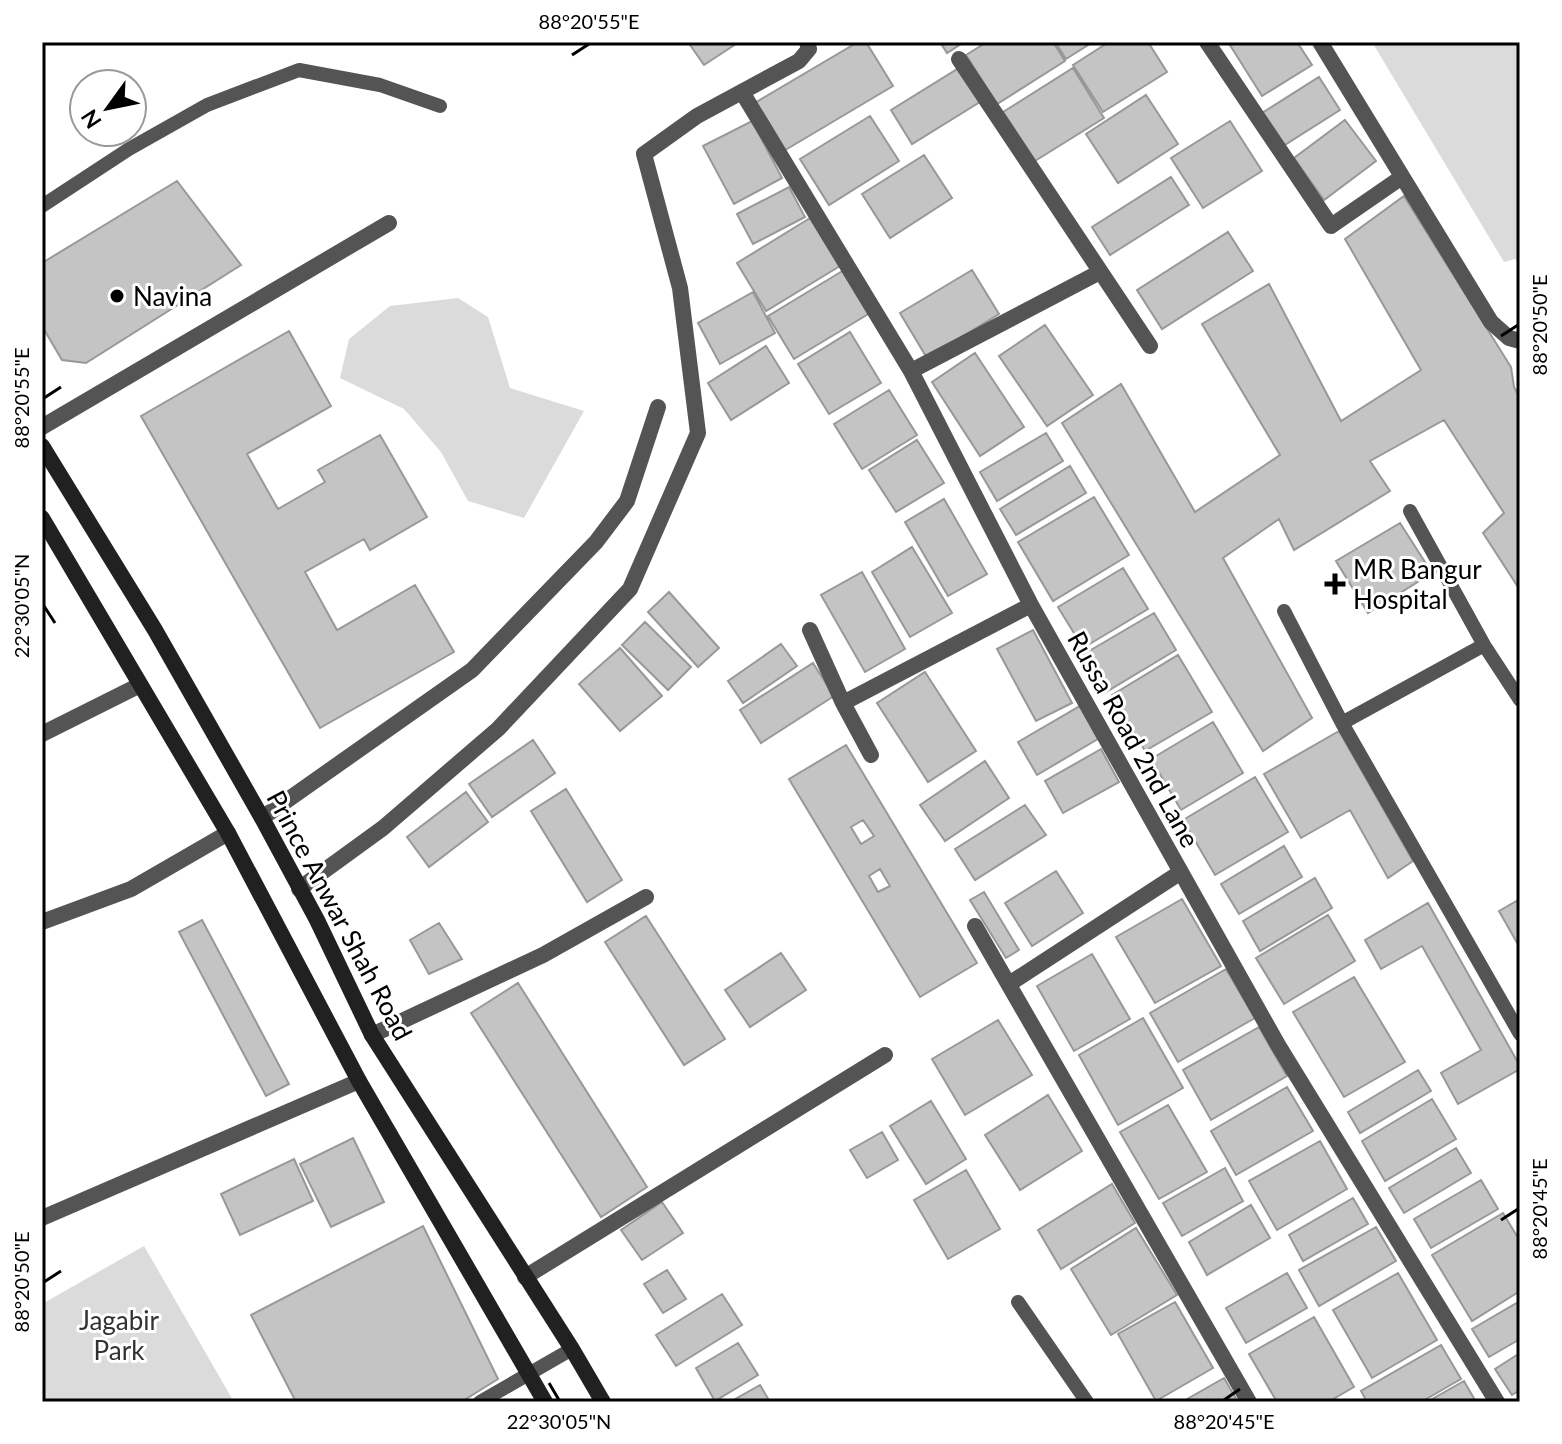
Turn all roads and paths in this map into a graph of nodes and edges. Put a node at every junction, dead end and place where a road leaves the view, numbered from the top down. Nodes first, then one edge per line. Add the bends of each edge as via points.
1 (807, 42) edge
2 (1207, 42) edge
3 (1320, 42) edge
4 (959, 59) dead end
5 (742, 92) junction
6 (440, 106) dead end
7 (1402, 177) junction
8 (42, 206) edge
9 (389, 223) dead end
10 (1100, 272) junction
11 (1520, 341) edge
12 (1150, 346) dead end
13 (911, 371) junction
14 (658, 407) dead end
15 (42, 427) edge
16 (42, 446) edge
17 (1410, 511) dead end
18 (42, 518) edge
19 (1031, 605) junction
20 (1284, 611) dead end
21 (810, 630) dead end
22 (1484, 645) junction
23 (140, 685) junction
24 (1520, 700) edge
25 (843, 703) junction
26 (1342, 723) junction
27 (42, 734) edge
28 (871, 755) dead end
29 (262, 818) junction
30 (228, 833) junction
31 (1181, 872) junction
32 (299, 889) junction
33 (646, 897) dead end
34 (42, 922) edge
35 (975, 926) dead end
36 (1009, 984) junction
37 (1520, 1034) edge
38 (372, 1035) junction
39 (885, 1055) dead end
40 (359, 1081) junction
41 (42, 1218) edge
42 (525, 1277) junction
43 (1018, 1302) dead end
44 (572, 1349) junction
45 (528, 1373) junction
46 (480, 1402) edge
47 (545, 1402) edge
48 (603, 1402) edge
49 (1087, 1402) edge
50 (1249, 1402) edge
51 (1497, 1402) edge

1 - 5 street via 809,49 799,61
2 - 7 street via 1331,226
3 - 7 street
4 - 10 street
5 - 13 street, Russa Road 2nd Lane
5 - 32 street via 644,154 680,288 698,433 630,589 498,729 383,828
6 - 8 lane via 380,85 299,70 207,105
7 - 11 street via 1491,322
9 - 15 street
10 - 12 street
10 - 13 street
13 - 19 street, Russa Road 2nd Lane
14 - 29 street via 627,501 596,542 472,670
16 - 29 main road, Prince Anwar Shah Road
17 - 22 lane
18 - 23 main road
19 - 25 street
19 - 31 street, Russa Road 2nd Lane
20 - 26 lane
21 - 25 street
22 - 24 lane
22 - 26 lane
23 - 27 street
23 - 30 main road
25 - 28 street
26 - 37 lane
29 - 32 main road, Prince Anwar Shah Road
30 - 34 street via 131,889
30 - 40 main road
31 - 36 street
31 - 51 street, Russa Road 2nd Lane via 1278,1045
32 - 38 main road, Prince Anwar Shah Road
33 - 38 street via 543,955
35 - 36 street
36 - 50 street
38 - 42 main road, Prince Anwar Shah Road
39 - 42 street
40 - 41 street
40 - 45 main road
42 - 44 main road, Prince Anwar Shah Road
43 - 49 lane
44 - 45 lane
44 - 48 main road, Prince Anwar Shah Road
45 - 46 lane
45 - 47 main road

